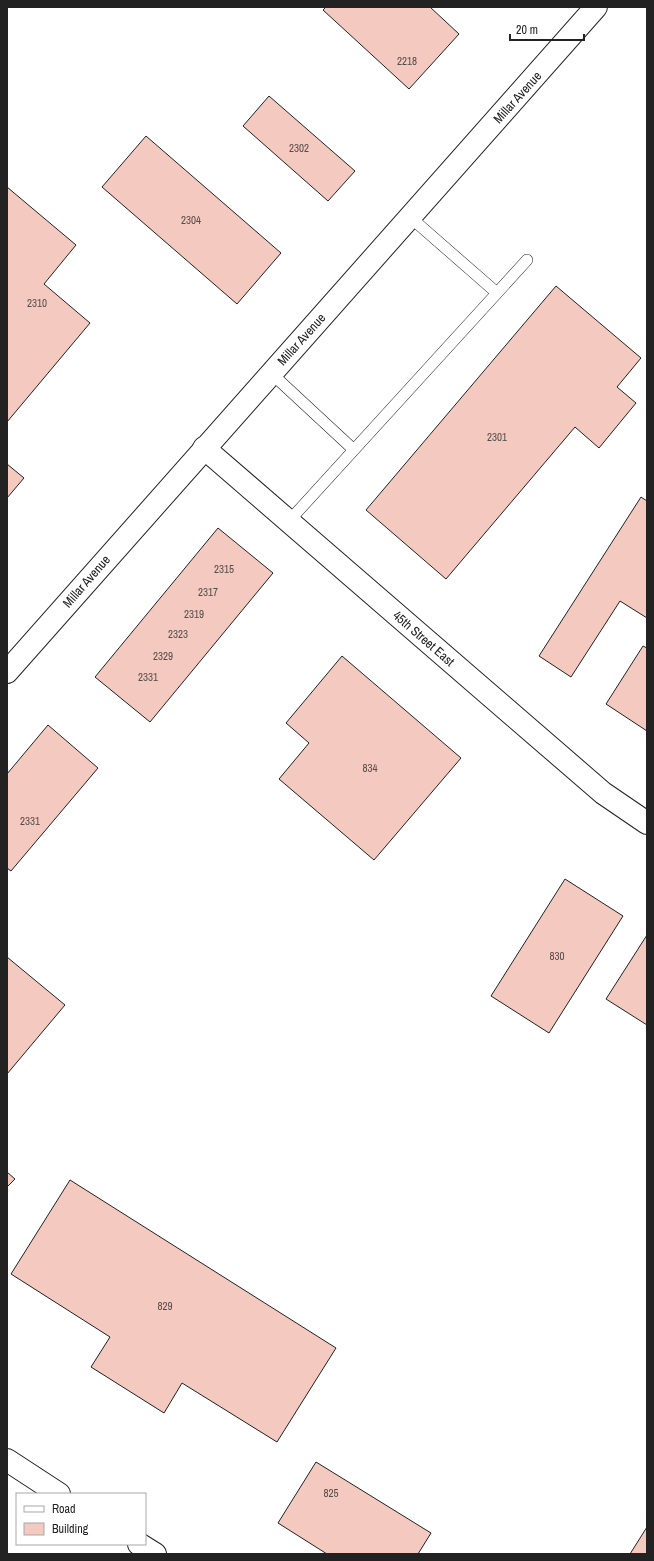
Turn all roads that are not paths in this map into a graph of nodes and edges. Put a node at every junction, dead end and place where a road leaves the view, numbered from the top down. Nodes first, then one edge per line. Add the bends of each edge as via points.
1 (596, 7) edge
2 (410, 217) junction
3 (527, 260) dead end
4 (497, 293) junction
5 (271, 373) junction
6 (204, 448) junction
7 (354, 450) junction
8 (289, 521) junction
9 (7, 672) edge
10 (647, 823) edge
11 (7, 1460) edge
12 (56, 1493) edge
13 (141, 1545) edge
14 (155, 1554) edge

1 - 2 street, Millar Avenue
2 - 4 lane
2 - 5 street, Millar Avenue
3 - 4 lane
4 - 7 lane
5 - 6 street, Millar Avenue
5 - 7 lane
6 - 8 street, 45th Street East
6 - 9 street, Millar Avenue
7 - 8 lane
8 - 10 street, 45th Street East via 604,793
11 - 12 street
13 - 14 street

